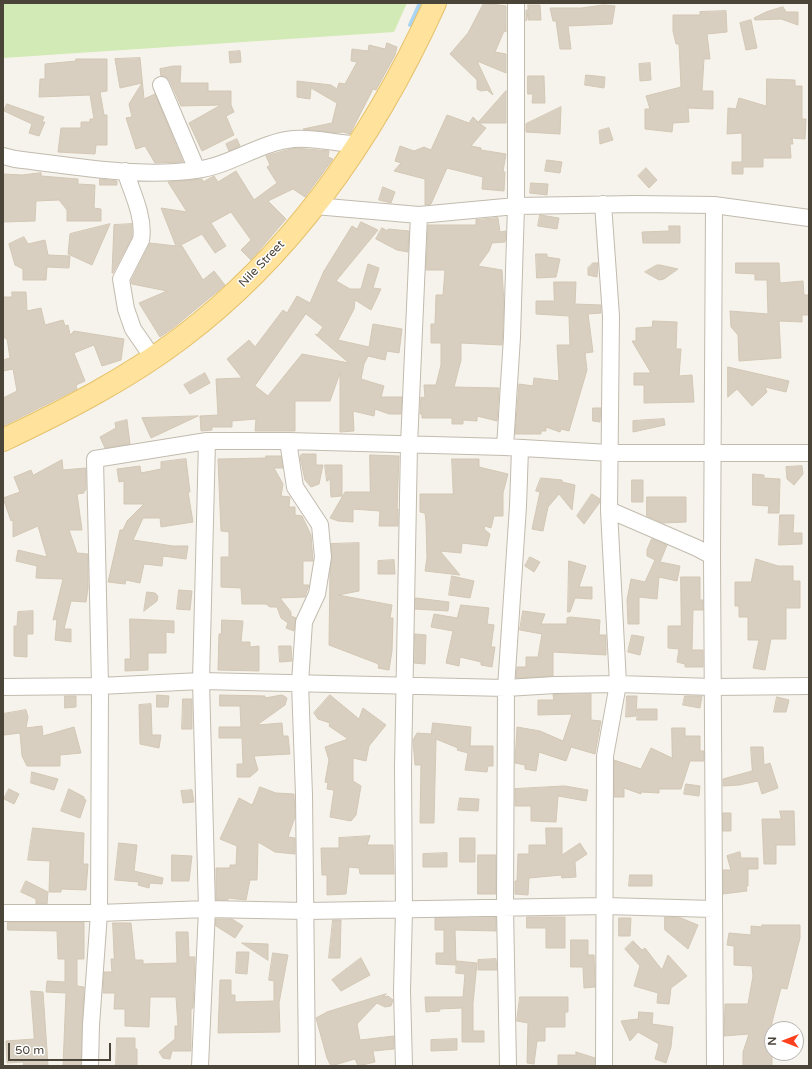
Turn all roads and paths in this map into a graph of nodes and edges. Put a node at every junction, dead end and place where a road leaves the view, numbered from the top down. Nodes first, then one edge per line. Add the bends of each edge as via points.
1 (435, 3) edge
2 (516, 3) edge
3 (161, 85) dead end
4 (358, 144) junction
5 (3, 156) edge
6 (197, 170) junction
7 (125, 171) junction
8 (603, 204) junction
9 (714, 205) junction
10 (314, 206) junction
11 (516, 206) junction
12 (419, 215) junction
13 (809, 218) edge
14 (153, 358) junction
15 (3, 440) edge
16 (207, 441) junction
17 (288, 441) junction
18 (409, 445) junction
19 (512, 448) junction
20 (610, 453) junction
21 (712, 453) junction
22 (809, 453) edge
23 (609, 510) junction
24 (712, 556) junction
25 (201, 681) junction
26 (300, 683) junction
27 (618, 684) junction
28 (100, 686) junction
29 (809, 686) edge
30 (3, 687) edge
31 (405, 687) junction
32 (713, 687) junction
33 (506, 688) junction
34 (605, 906) junction
35 (505, 908) junction
36 (207, 909) junction
37 (714, 909) junction
38 (404, 910) junction
39 (306, 911) junction
40 (3, 913) edge
41 (99, 913) junction
42 (90, 1066) edge
43 (200, 1066) edge
44 (307, 1066) edge
45 (404, 1066) edge
46 (508, 1066) edge
47 (604, 1066) edge
48 (715, 1066) edge

1 - 4 main road, Nile Street via 413,52 387,100
2 - 11 street
3 - 6 street
4 - 6 street via 294,139
4 - 10 main road, Nile Street
5 - 7 street
6 - 7 street
7 - 14 street via 142,234 121,279 126,309 133,329
8 - 9 street
8 - 11 street
8 - 20 street via 611,316
9 - 13 street
9 - 21 street
10 - 12 street
10 - 14 main road, Nile Street via 268,260 240,288
11 - 12 street
11 - 19 street
12 - 18 street
14 - 15 main road, Nile Street via 94,393
16 - 17 street
16 - 25 street
16 - 28 street via 95,460
17 - 18 street
17 - 26 street via 295,487 320,525 323,557 317,594 304,622
18 - 19 street
18 - 31 street
19 - 20 street
19 - 33 street via 518,506
20 - 21 street
20 - 23 street
21 - 22 street
21 - 24 street
23 - 24 street
23 - 27 street
24 - 32 street
25 - 26 street
25 - 28 street
25 - 36 street
26 - 31 street
26 - 39 street
27 - 32 street
27 - 33 street
27 - 34 street via 605,756
28 - 30 street
28 - 41 street
29 - 32 street
31 - 33 street
31 - 38 street
32 - 37 street
33 - 35 street
34 - 35 street
34 - 37 street
34 - 47 street
35 - 38 street
35 - 46 street
36 - 39 street
36 - 41 street
36 - 43 street
37 - 48 street
38 - 39 street
38 - 45 street
39 - 44 street
40 - 41 street
41 - 42 street

